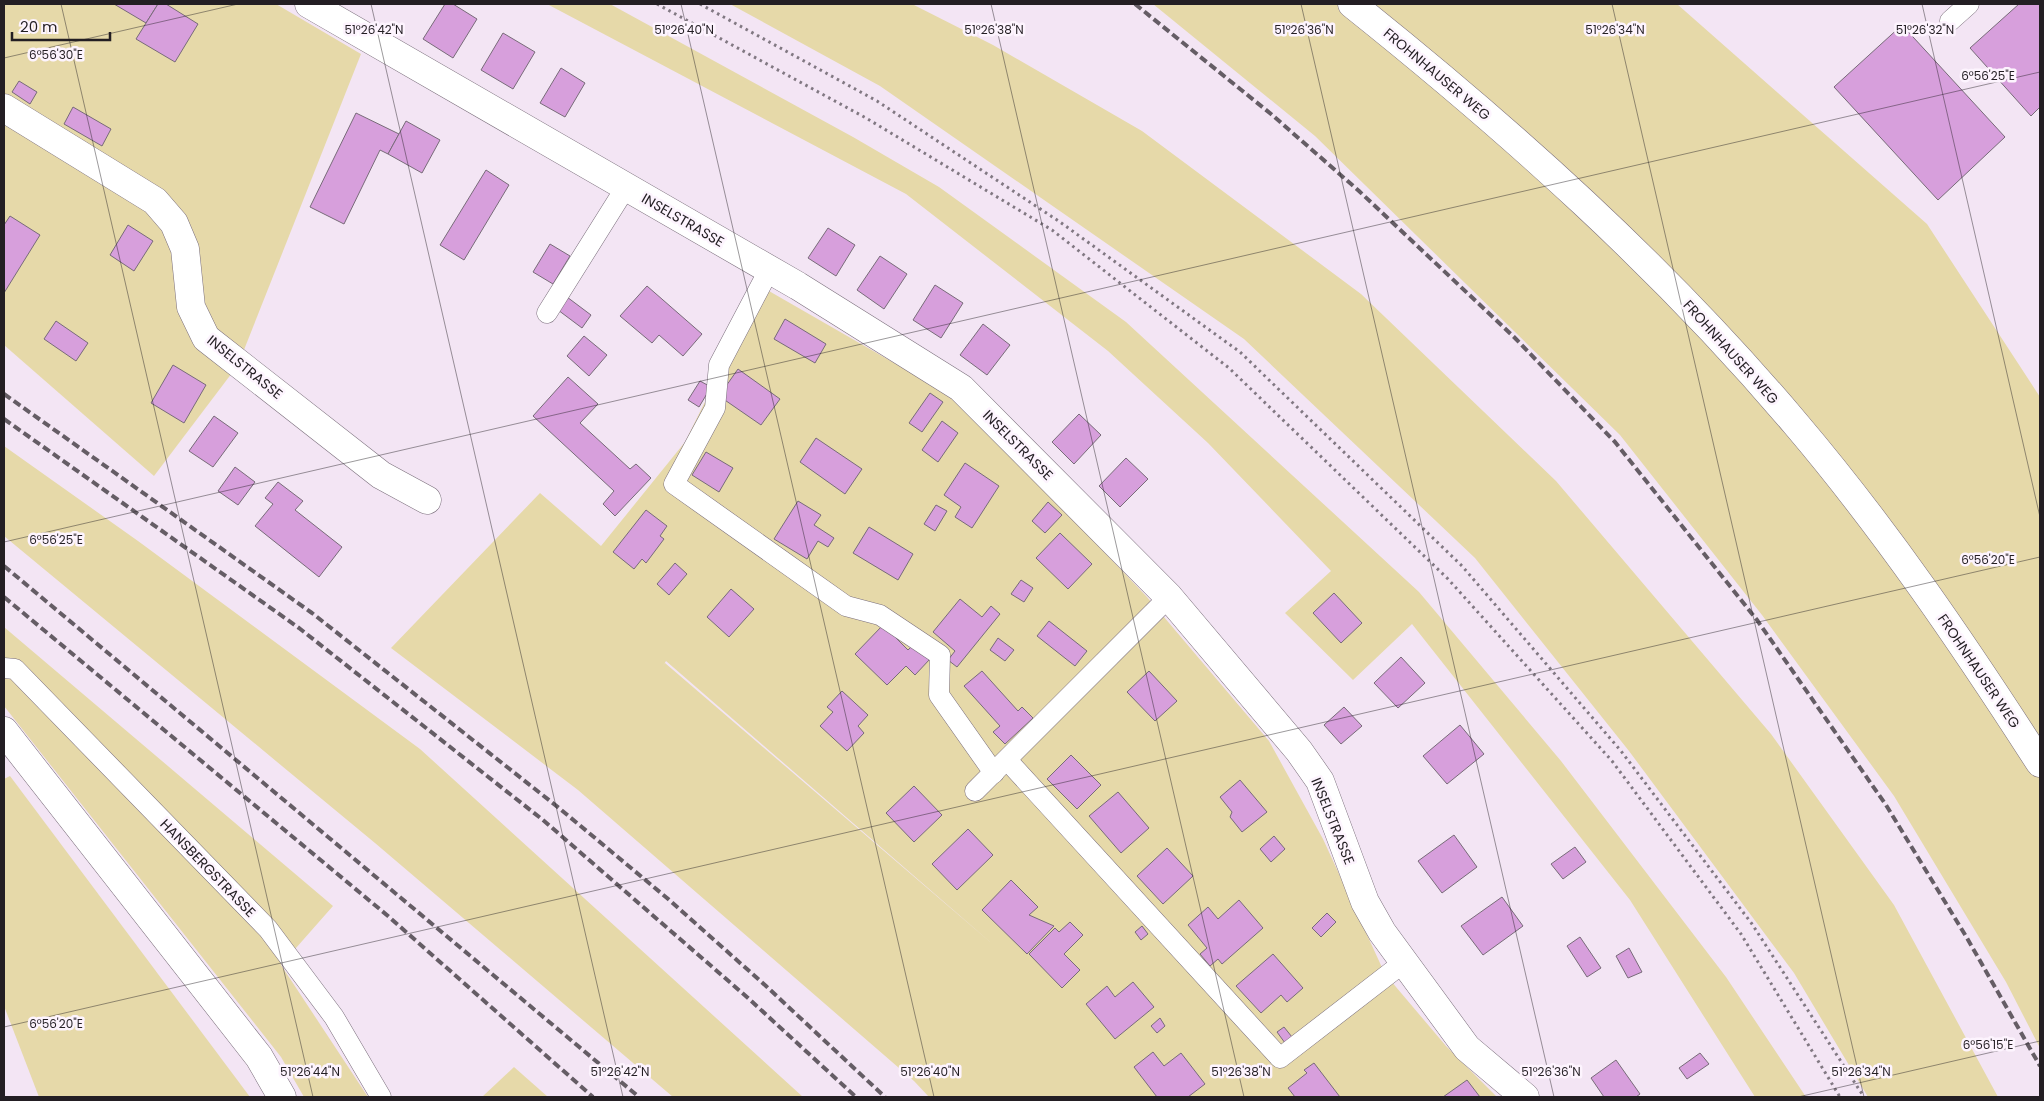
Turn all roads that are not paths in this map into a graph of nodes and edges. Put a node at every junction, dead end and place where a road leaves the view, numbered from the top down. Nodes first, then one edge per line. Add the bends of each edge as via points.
1 (310, 4) edge
2 (1352, 4) edge
3 (1969, 4) edge
4 (1950, 21) dead end
5 (4, 108) edge
6 (626, 186) junction
7 (770, 270) junction
8 (547, 313) dead end
9 (427, 500) dead end
10 (1169, 597) junction
11 (4, 668) edge
12 (4, 731) edge
13 (2040, 763) edge
14 (1000, 767) junction
15 (975, 791) dead end
16 (1403, 963) junction
17 (282, 1097) edge
18 (381, 1097) edge
19 (1525, 1097) edge

1 - 6 street, INSELSTRASSE
2 - 13 street, FROHNHAUSER WEG via 1516,140 1680,296 1735,356 1794,422 1913,574
3 - 4 lane
5 - 9 street, INSELSTRASSE via 155,201 174,223 185,249 191,307 206,338 382,475
6 - 7 street, INSELSTRASSE
6 - 8 lane
7 - 10 street, INSELSTRASSE via 961,388
7 - 14 lane via 720,365 716,408 674,484 846,606 880,615 940,655 939,695
10 - 14 lane
10 - 16 street, INSELSTRASSE via 1299,751 1320,781 1365,902
11 - 18 lane, HANSBERGSTRASSE via 15,669 268,929 334,1018
12 - 17 street via 259,1057
14 - 15 lane
14 - 16 lane via 1280,1058
16 - 19 street, INSELSTRASSE via 1467,1048

